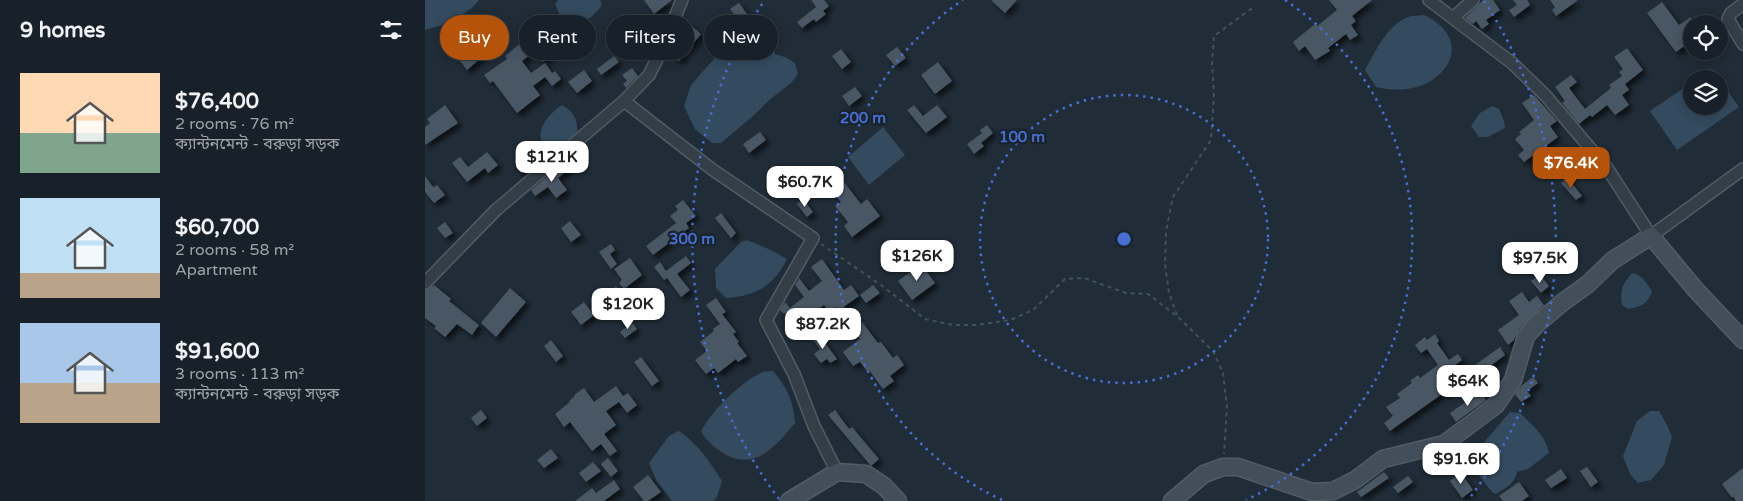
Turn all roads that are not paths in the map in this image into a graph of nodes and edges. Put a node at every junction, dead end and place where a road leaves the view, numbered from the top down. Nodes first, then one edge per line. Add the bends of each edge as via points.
1 (682, 0) edge
2 (1429, 0) edge
3 (1473, 0) edge
4 (1743, 4) edge
5 (1453, 18) junction
6 (1743, 44) edge
7 (624, 101) junction
8 (1743, 169) edge
9 (1651, 236) junction
10 (425, 283) edge
11 (1743, 340) edge
12 (837, 472) junction
13 (789, 501) edge
14 (898, 501) edge
15 (1172, 501) edge

1 - 7 street via 649,75
2 - 5 street
3 - 5 street
4 - 6 street via 1728,18
5 - 9 street via 1512,63 1545,95 1607,168
7 - 10 street via 496,210
7 - 12 street via 713,170 813,238 766,320 794,374 814,426
8 - 9 street
9 - 11 main road
9 - 15 main road via 1613,260 1538,323 1526,336 1513,380 1496,404 1444,444 1383,459 1355,480 1333,491 1313,492 1238,466 1204,474
12 - 13 main road
12 - 14 main road via 866,474

